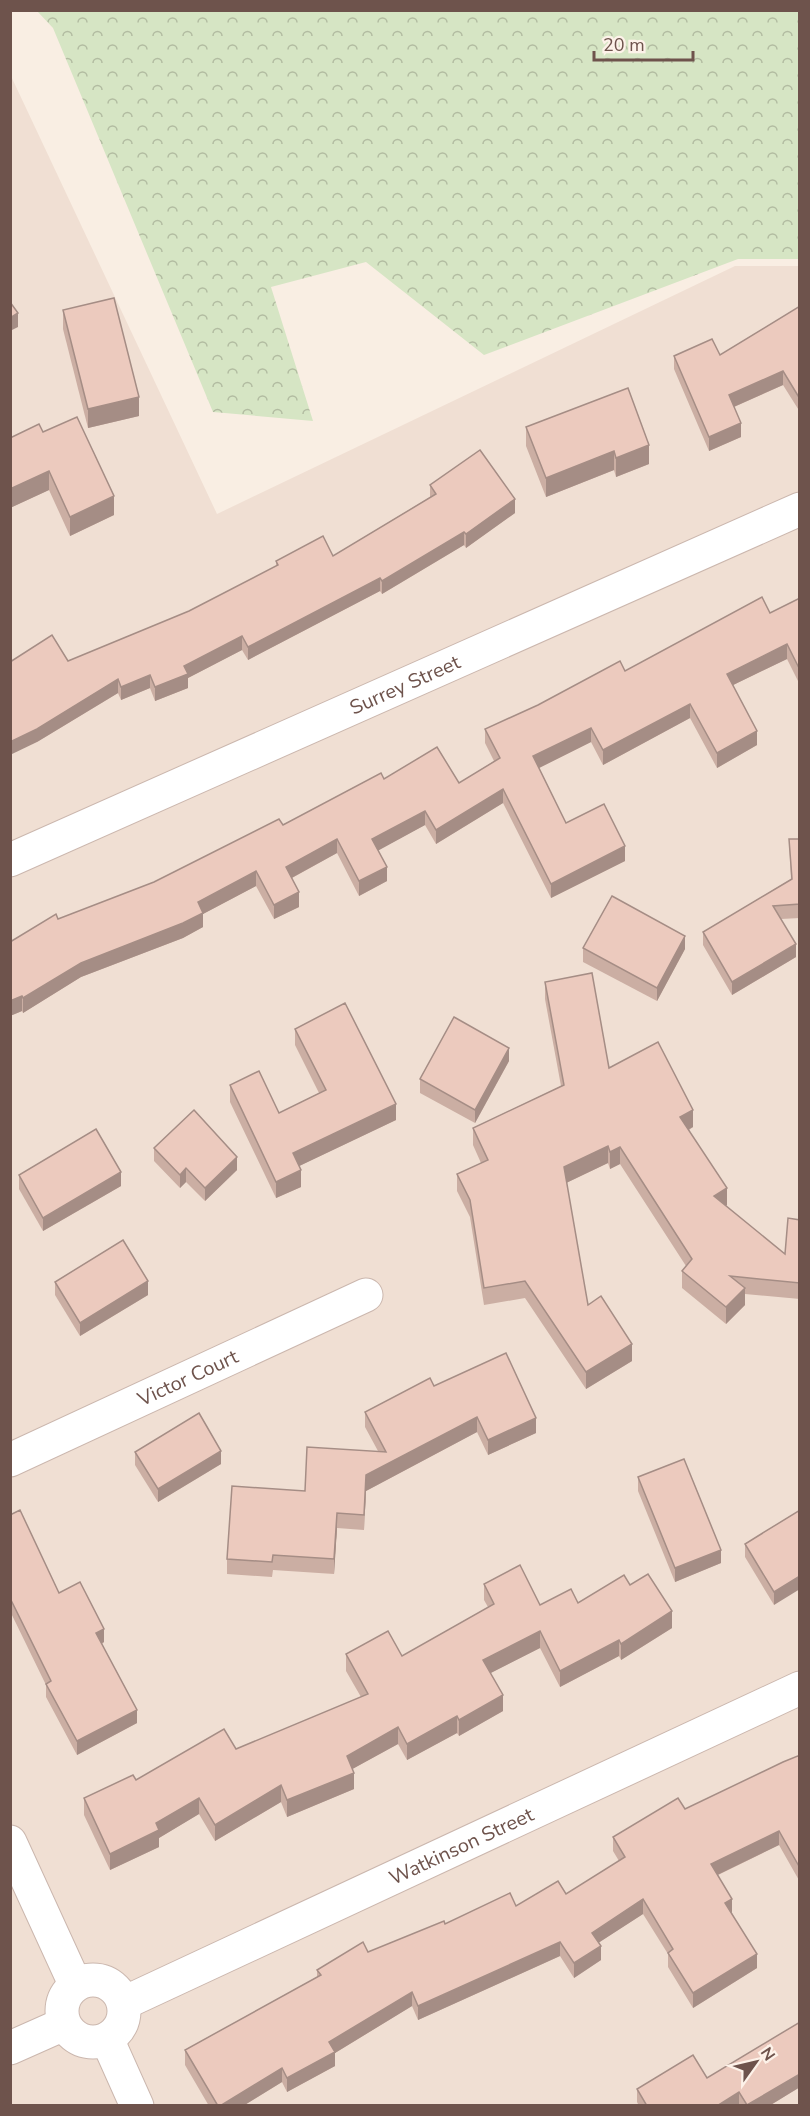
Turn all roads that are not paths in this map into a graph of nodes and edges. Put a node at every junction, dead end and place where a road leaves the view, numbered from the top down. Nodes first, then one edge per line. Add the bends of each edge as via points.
1 (800, 509) edge
2 (10, 860) edge
3 (366, 1295) dead end
4 (10, 1460) edge
5 (800, 1688) edge
6 (10, 1842) edge
7 (75, 1984) junction
8 (124, 2003) junction
9 (64, 2024) junction
10 (106, 2040) junction
11 (10, 2048) edge
12 (137, 2106) edge

1 - 2 street, Surrey Street
3 - 4 street, Victor Court
5 - 8 street, Watkinson Street
6 - 7 street
7 - 8 street via 102,1980 112,1985
7 - 9 street via 63,2002
8 - 10 street via 122,2024
9 - 10 street via 75,2037 85,2041
9 - 11 street
10 - 12 street

